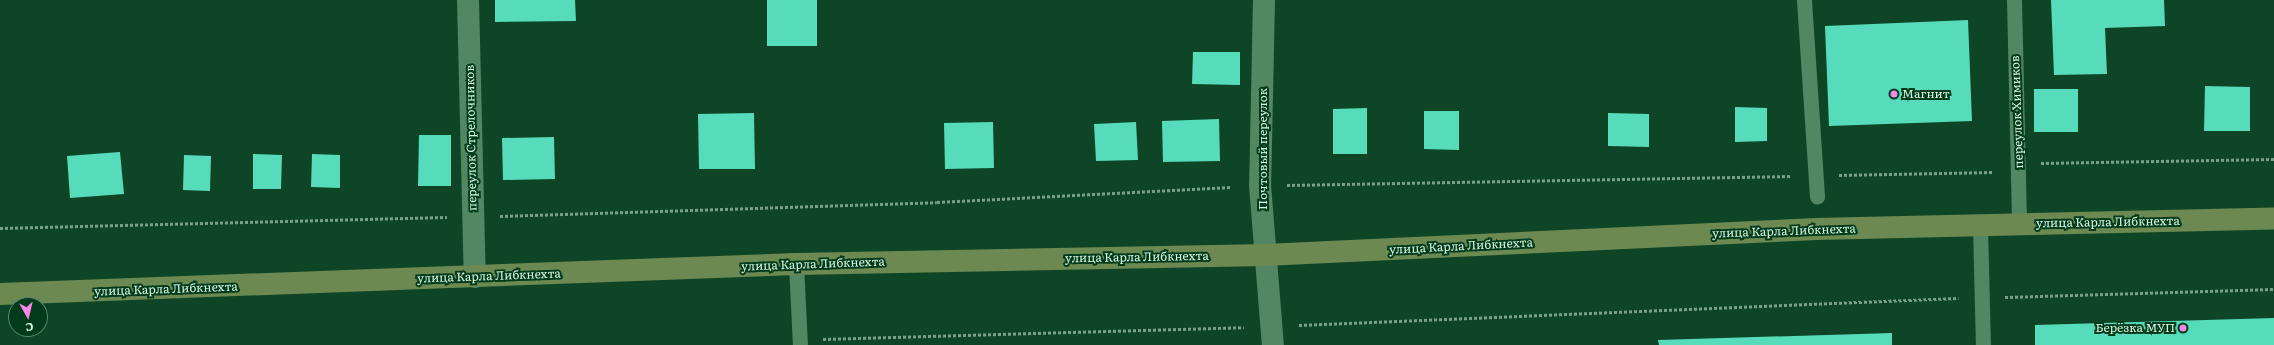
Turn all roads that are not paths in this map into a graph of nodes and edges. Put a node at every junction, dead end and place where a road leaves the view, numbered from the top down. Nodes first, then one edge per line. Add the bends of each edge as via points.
1 (468, 0) edge
2 (1264, 0) edge
3 (1804, 0) edge
4 (2014, 0) edge
5 (1817, 197) dead end
6 (2274, 219) edge
7 (2019, 224) junction
8 (1980, 226) junction
9 (1266, 255) junction
10 (796, 264) junction
11 (475, 277) junction
12 (0, 294) edge
13 (1273, 336) edge
14 (800, 342) edge
15 (1983, 345) edge

1 - 11 street, переулок Стрелочников
2 - 9 street, Почтовый переулок via 1260,185
3 - 5 lane
4 - 7 lane, переулок Химиков
6 - 7 street, улица Карла Либкнехта
7 - 8 street, улица Карла Либкнехта
8 - 9 street, улица Карла Либкнехта via 1816,229
8 - 15 lane
9 - 10 street, улица Карла Либкнехта
9 - 13 street, Почтовый переулок
10 - 11 street, улица Карла Либкнехта
10 - 14 lane
11 - 12 street, улица Карла Либкнехта

